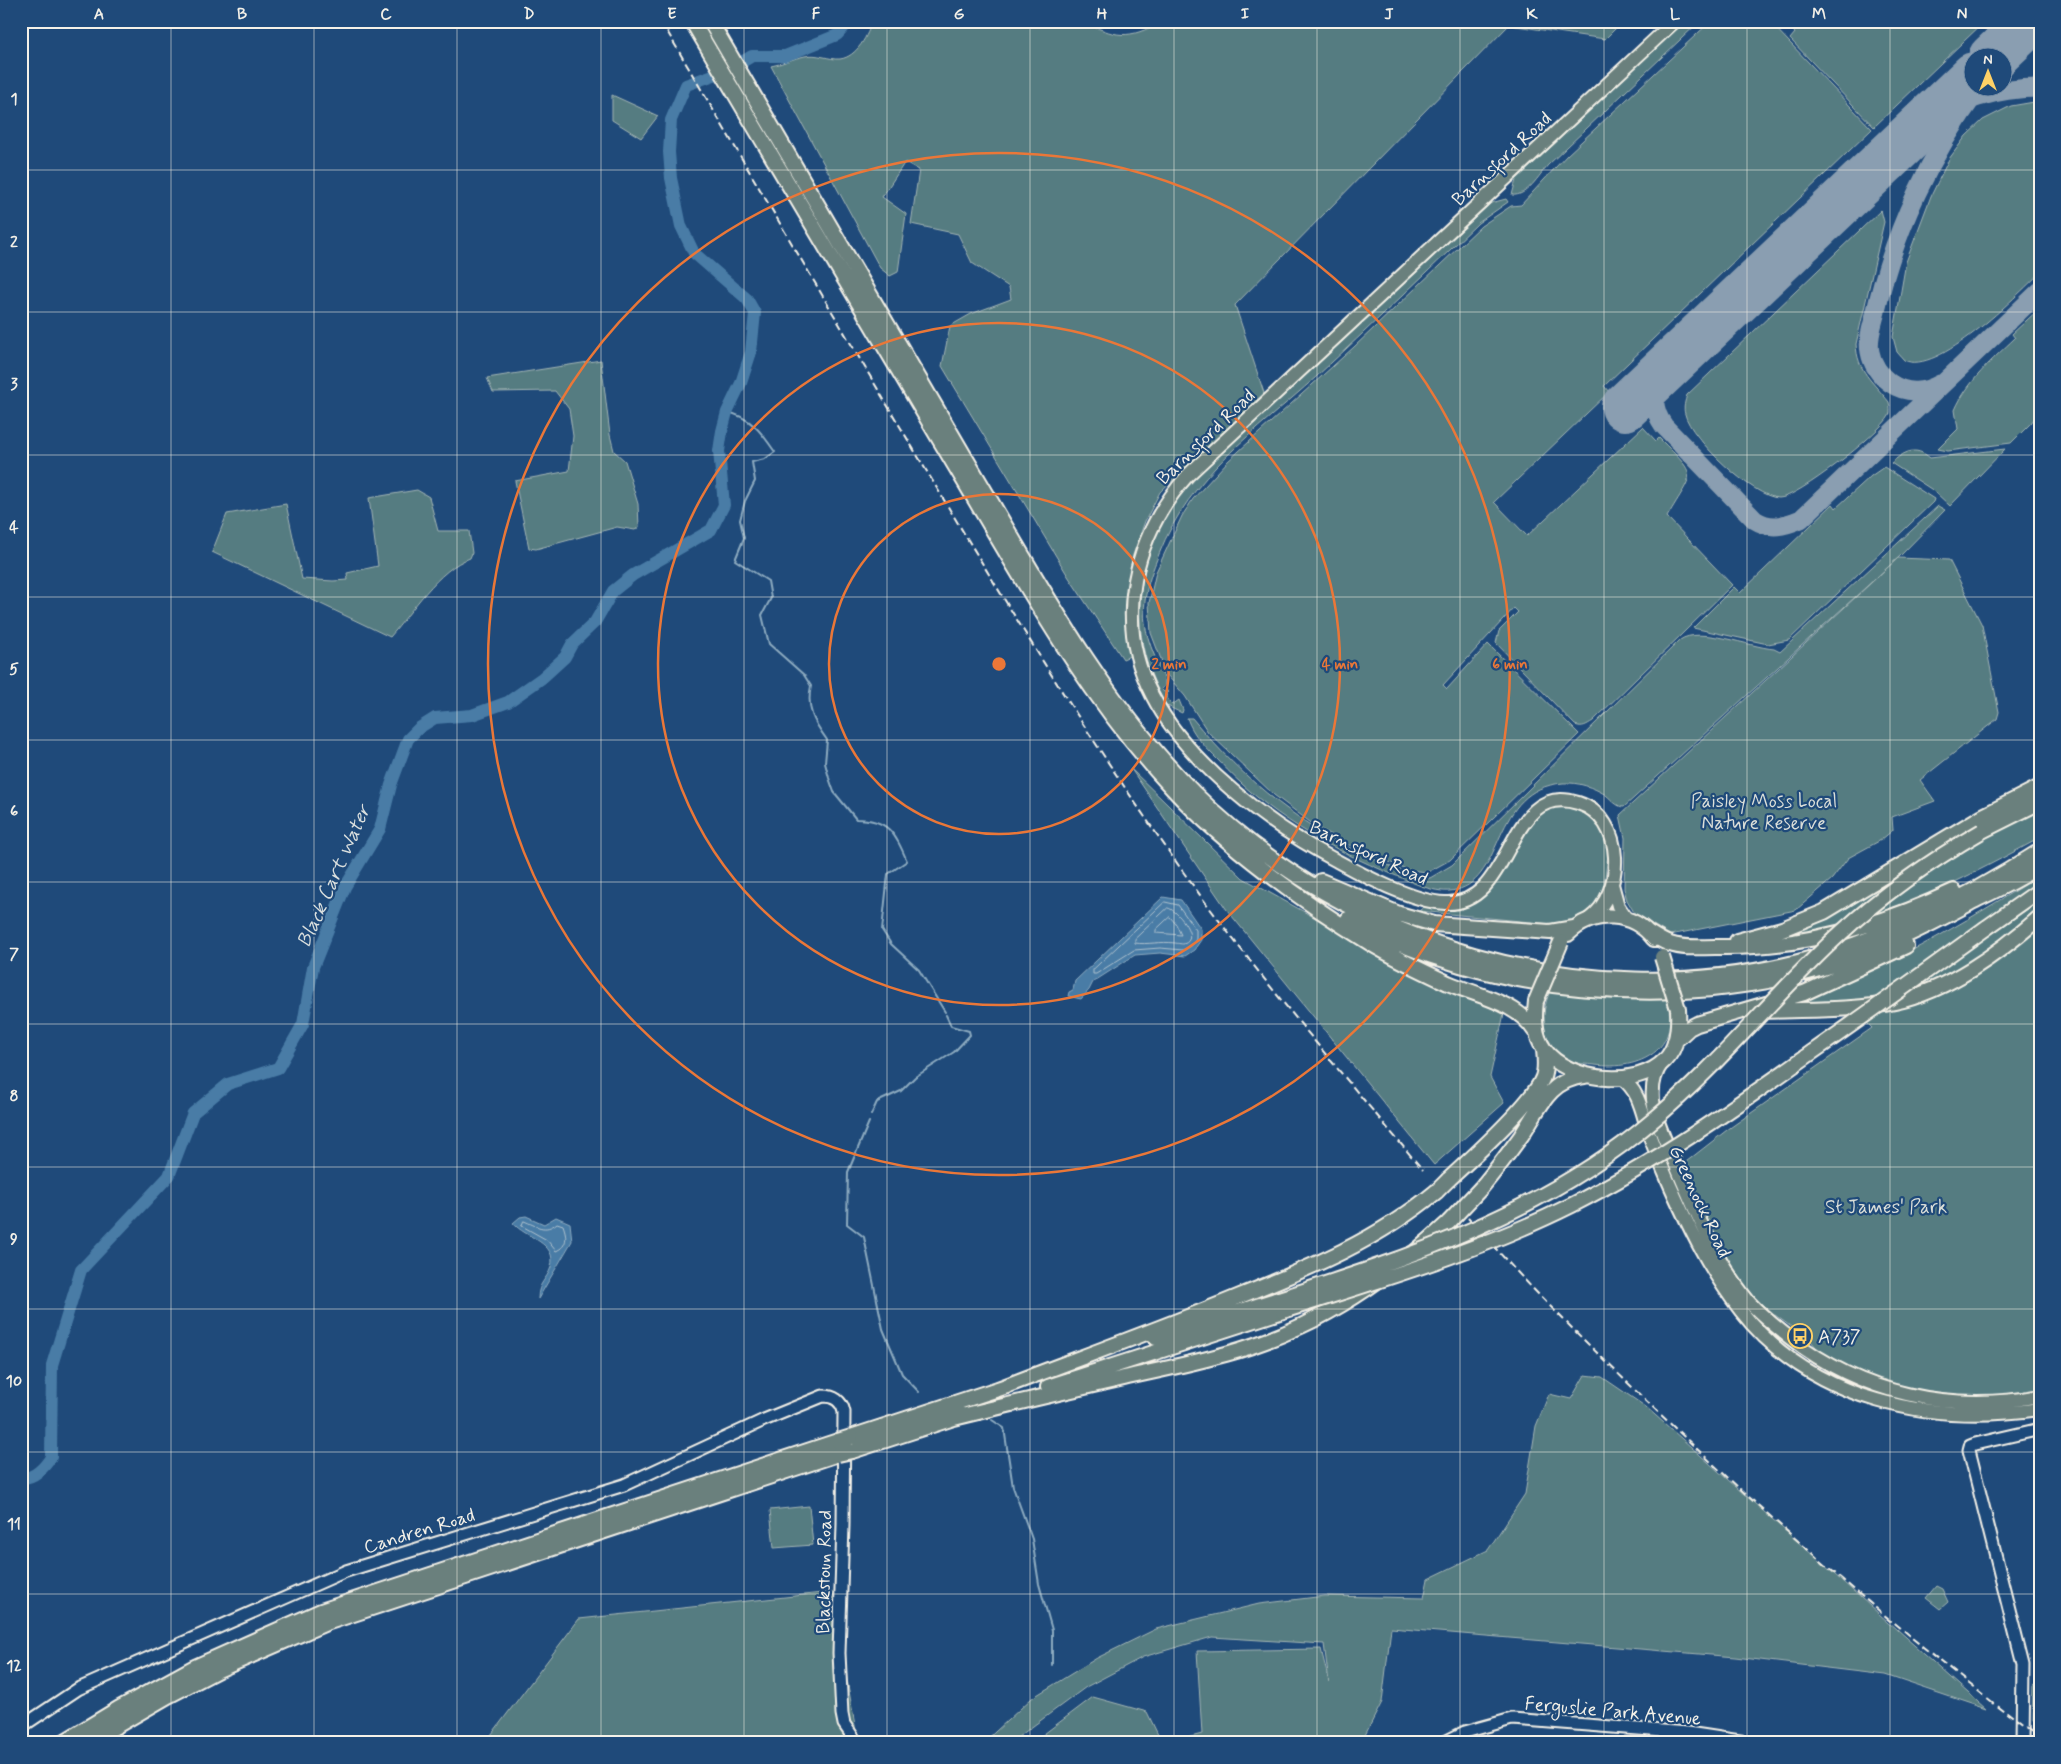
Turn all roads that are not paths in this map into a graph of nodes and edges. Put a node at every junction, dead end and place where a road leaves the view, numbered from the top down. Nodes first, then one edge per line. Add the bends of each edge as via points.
1 (692, 21) edge
2 (710, 21) edge
3 (1675, 21) edge
4 (2040, 787) edge
5 (2040, 802) edge
6 (2040, 846) edge
7 (1261, 850) junction
8 (2040, 851) edge
9 (2034, 869) edge
10 (1268, 871) junction
11 (1612, 884) junction
12 (2040, 890) edge
13 (2040, 917) edge
14 (1626, 918) junction
15 (1589, 919) junction
16 (1574, 928) junction
17 (1649, 934) junction
18 (1723, 948) junction
19 (1746, 1012) junction
20 (1535, 1031) junction
21 (1675, 1041) junction
22 (1544, 1050) junction
23 (1664, 1061) junction
24 (1585, 1076) junction
25 (1621, 1078) junction
26 (1280, 1305) junction
27 (998, 1389) junction
28 (2040, 1396) edge
29 (837, 1400) joint
30 (2040, 1409) edge
31 (954, 1418) junction
32 (2040, 1429) edge
33 (845, 1446) junction
34 (21, 1727) edge
35 (62, 1743) edge
36 (87, 1743) edge
37 (857, 1743) edge
38 (1443, 1743) edge
39 (1753, 1743) edge
40 (2022, 1743) edge

1 - 10 highway via 1031,593 1093,689 1136,747 1175,791 1222,836
2 - 7 highway via 1079,646 1132,722 1174,771 1216,814
3 - 11 main road, Barnsford Road via 1188,475 1166,500 1152,524 1138,561 1132,596 1133,632 1139,664 1163,713 1227,785 1268,819 1310,847 1356,871 1421,898 1457,903 1486,887 1532,812 1550,803 1573,802 1597,814 1610,832 1614,846
4 - 18 highway via 1983,816 1824,912
5 - 26 highway, bridge via 1925,866 1865,912 1815,958 1682,1096 1645,1128 1575,1177 1520,1208 1444,1243
6 - 18 highway via 1972,883 1890,917 1794,942
7 - 8 highway via 1358,911 1452,949 1558,973 1650,980 1760,970 1860,943 1943,907
7 - 16 highway via 1344,892 1415,920 1550,932
9 - 10 highway via 1906,937 1828,966 1736,986 1656,991 1552,984 1504,976 1448,961 1353,922
9 - 19 highway via 1974,908 1868,965 1804,993
10 - 20 highway via 1307,902 1371,943 1444,981 1510,1007 1525,1017
11 - 14 main road, Barnsford Road via 1618,906
11 - 15 main road, Barnsford Road via 1604,904
12 - 26 highway, bridge via 1735,1107 1677,1146 1606,1186 1538,1221 1481,1244
13 - 19 highway via 1958,977 1910,998 1863,1006
14 - 15 highway
14 - 17 highway
15 - 16 highway
16 - 20 highway, bridge via 1561,942 1536,1002
17 - 18 highway via 1669,944
17 - 21 highway, bridge via 1657,943 1678,1009
19 - 21 highway via 1698,1024
20 - 22 highway
21 - 23 highway
22 - 24 highway
22 - 27 highway, bridge via 1544,1072 1540,1084 1506,1123 1437,1191 1383,1230 1331,1258 1211,1308
23 - 25 highway via 1643,1074
23 - 28 main road, Greenock Road via 1656,1073 1652,1089 1657,1119 1672,1157 1704,1231 1724,1264 1751,1303 1775,1326 1823,1362 1856,1379 1904,1395 1972,1402
24 - 25 highway
24 - 31 highway, bridge via 1563,1081 1547,1095 1481,1188 1409,1260 1364,1291 1302,1326 1209,1360
25 - 30 main road, Greenock Road via 1638,1096 1662,1167 1692,1235 1710,1268 1760,1334 1849,1392 1903,1409 1972,1414
26 - 27 highway
26 - 31 highway
27 - 33 highway
29 - 34 street, Candren Road via 823,1396 624,1486 346,1570 78,1689
29 - 37 street, Blackstoun Road via 843,1405 844,1412 840,1671 844,1724
31 - 33 highway
32 - 40 street via 1970,1446 2023,1665
33 - 35 highway via 321,1611 196,1667
33 - 36 highway via 326,1623 218,1670
38 - 39 street, Ferguslie Park Avenue via 1465,1732 1512,1719 1688,1733

